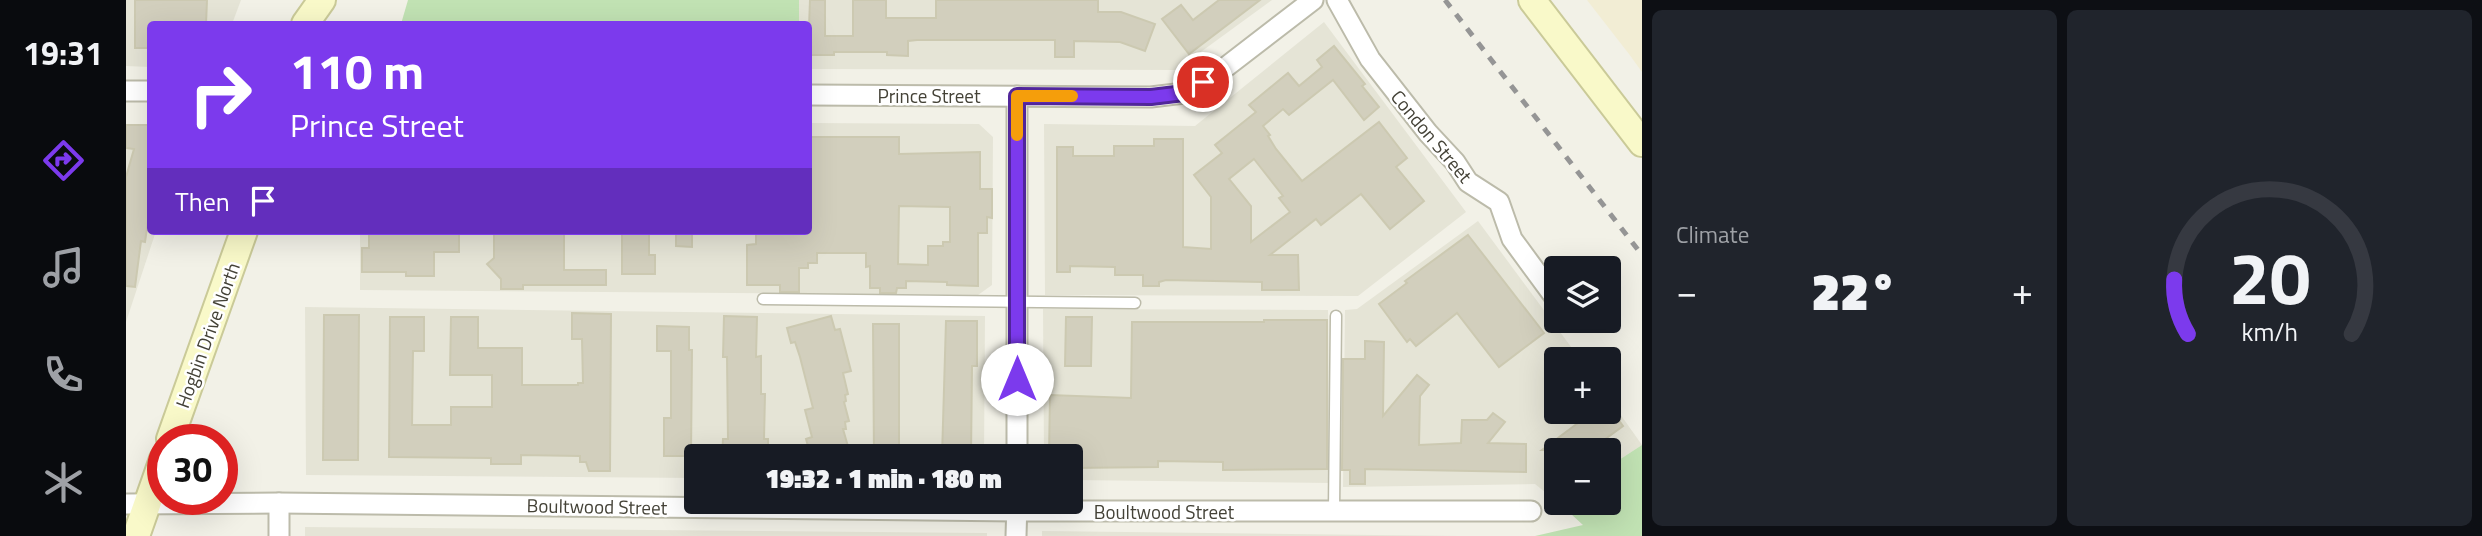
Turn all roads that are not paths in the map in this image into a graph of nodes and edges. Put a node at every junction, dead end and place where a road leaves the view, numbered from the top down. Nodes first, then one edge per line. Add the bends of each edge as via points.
1 (324, 0) edge
2 (1313, 0) edge
3 (1337, 0) edge
4 (1532, 0) edge
5 (307, 21) edge
6 (320, 21) edge
7 (126, 90) edge
8 (147, 91) edge
9 (812, 95) edge
10 (1017, 96) junction
11 (1642, 143) edge
12 (243, 235) edge
13 (1544, 283) edge
14 (763, 299) dead end
15 (1016, 302) junction
16 (1135, 303) dead end
17 (1336, 316) dead end
18 (175, 424) edge
19 (1017, 444) edge
20 (147, 486) edge
21 (279, 503) junction
22 (136, 504) edge
23 (684, 505) edge
24 (1083, 508) edge
25 (1334, 511) junction
26 (1531, 511) dead end
27 (1017, 514) edge
28 (136, 536) edge
29 (279, 536) edge
30 (1017, 536) edge

1 - 5 main road
1 - 6 main road
2 - 10 street, Prince Street via 1222,70 1184,93
3 - 13 street, Condon Street via 1370,59 1428,133 1468,182 1499,202 1512,239
4 - 11 main road
7 - 8 street
9 - 10 street, Prince Street
10 - 15 street
12 - 18 main road, Hogbin Drive North
14 - 15 lane
15 - 16 lane
15 - 19 street
17 - 25 lane
20 - 22 main road
21 - 22 street, Boultwood Street
21 - 23 street, Boultwood Street
21 - 29 street
22 - 28 main road
24 - 25 street, Boultwood Street
25 - 26 street, Boultwood Street
27 - 30 street

